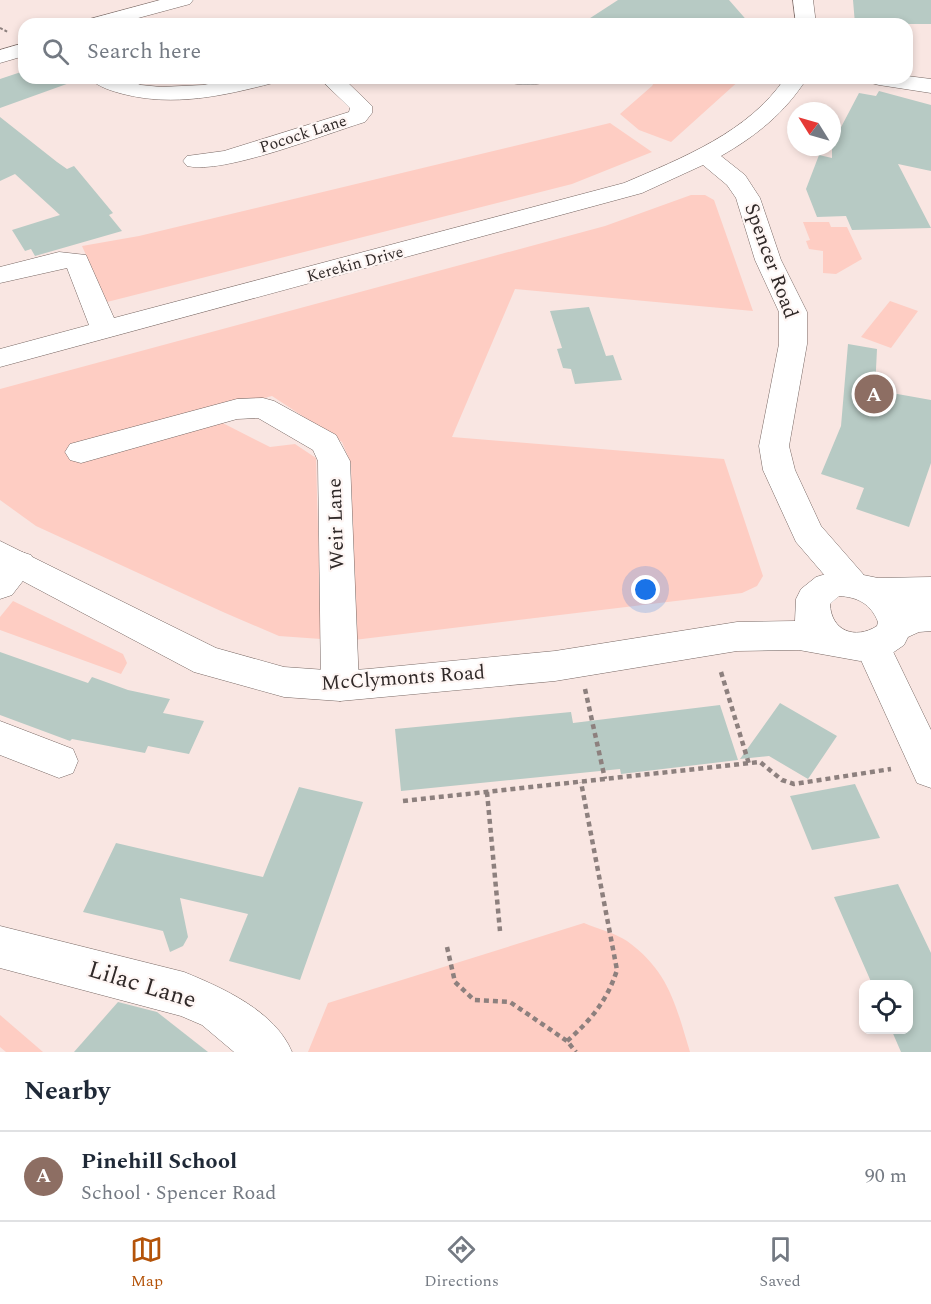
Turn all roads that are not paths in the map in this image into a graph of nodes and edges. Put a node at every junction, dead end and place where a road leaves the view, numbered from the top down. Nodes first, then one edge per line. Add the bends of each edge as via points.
1 (183, 0) edge
2 (803, 0) edge
3 (87, 3) dead end
4 (96, 18) edge
5 (114, 18) edge
6 (805, 18) edge
7 (18, 50) edge
8 (0, 57) edge
9 (913, 83) edge
10 (116, 84) edge
11 (242, 84) edge
12 (337, 84) edge
13 (791, 84) edge
14 (931, 86) edge
15 (705, 155) junction
16 (195, 161) dead end
17 (0, 275) edge
18 (105, 330) junction
19 (0, 358) edge
20 (81, 452) dead end
21 (808, 533) junction
22 (6, 568) edge
23 (863, 588) junction
24 (931, 590) edge
25 (814, 600) junction
26 (931, 617) edge
27 (760, 634) junction
28 (884, 638) junction
29 (830, 639) junction
30 (340, 686) junction
31 (0, 738) edge
32 (59, 761) dead end
33 (931, 771) edge
34 (0, 947) edge
35 (269, 1052) edge

1 - 5 street
2 - 6 street
3 - 4 street
7 - 8 street
9 - 14 street
10 - 11 street via 166,94
12 - 16 street, Pocock Lane via 362,106 357,117 226,158
13 - 15 street via 775,105
15 - 18 street, Kerekin Drive via 633,188 583,203
15 - 21 street, Spencer Road via 736,180 748,198 768,260 793,312 793,344 774,446 779,470
17 - 18 street via 59,260 77,261
18 - 19 street, Kerekin Drive
20 - 30 street, Weir Lane via 237,409 263,408 325,443 334,461
21 - 23 street, Spencer Road
21 - 25 street, Spencer Road
22 - 30 street, McClymonts Road via 207,661 284,682
23 - 24 street
23 - 25 street via 828,586
23 - 28 street via 891,608
25 - 27 street, McClymonts Road via 779,627
25 - 29 street via 812,618
26 - 28 street via 914,618
27 - 29 street, McClymonts Road
27 - 30 street, McClymonts Road via 579,662
28 - 29 street via 858,649
28 - 33 street
31 - 32 street
34 - 35 street, Lilac Lane via 184,994 218,1010

